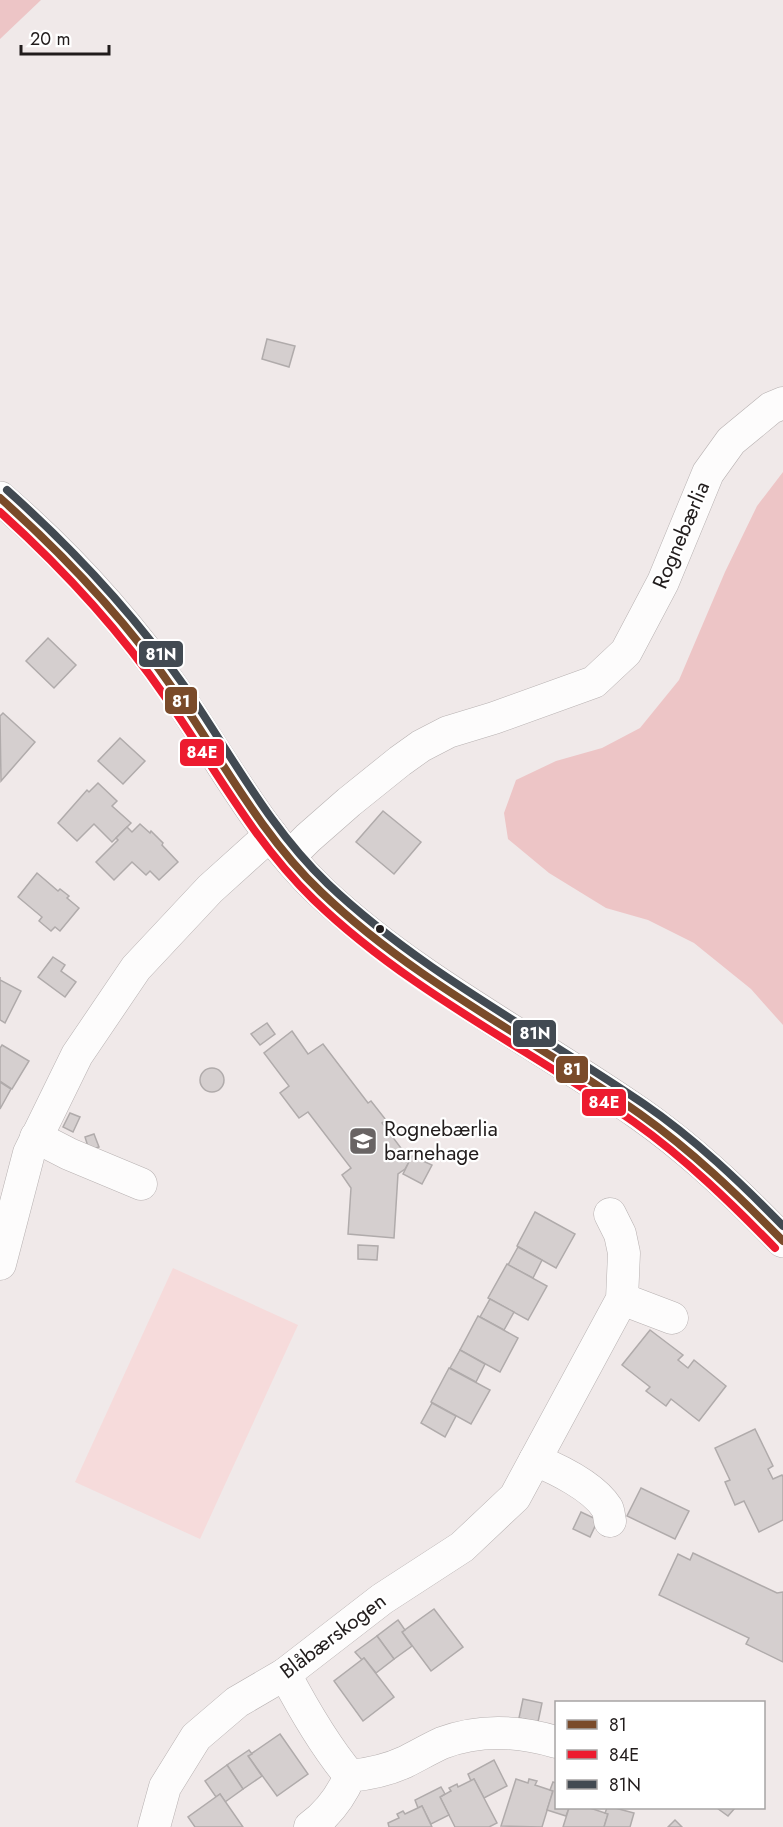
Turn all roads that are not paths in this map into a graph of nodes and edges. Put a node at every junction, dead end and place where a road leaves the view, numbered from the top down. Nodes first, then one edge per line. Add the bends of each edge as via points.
1 (783, 403) edge
2 (0, 498) edge
3 (280, 846) junction
4 (36, 1137) junction
5 (141, 1184) dead end
6 (610, 1214) dead end
7 (783, 1241) edge
8 (0, 1264) edge
9 (622, 1299) junction
10 (672, 1318) dead end
11 (535, 1460) junction
12 (610, 1521) dead end
13 (285, 1674) junction
14 (555, 1742) edge
15 (351, 1776) junction
16 (154, 1827) edge
17 (310, 1827) edge

1 - 3 street, Rognebærlia via 771,408 731,441 708,473 663,582 626,652 594,682 447,732 400,761 308,838
2 - 3 main road via 104,599 175,690
3 - 4 street, Rognebærlia via 210,889 136,968 77,1055
3 - 7 main road via 336,905 393,952 682,1145
4 - 5 street
4 - 8 street, Rognebærlia
6 - 9 street, Blåbærskogen via 624,1252
9 - 10 street
9 - 11 street, Blåbærskogen
11 - 12 street via 595,1495 608,1509
11 - 13 street, Blåbærskogen via 514,1497 462,1547 382,1599
13 - 15 street via 331,1753
13 - 16 street, Blåbærskogen via 237,1702 196,1737 165,1787
14 - 15 street via 514,1733 473,1734 442,1743 402,1764
15 - 17 street via 341,1796

